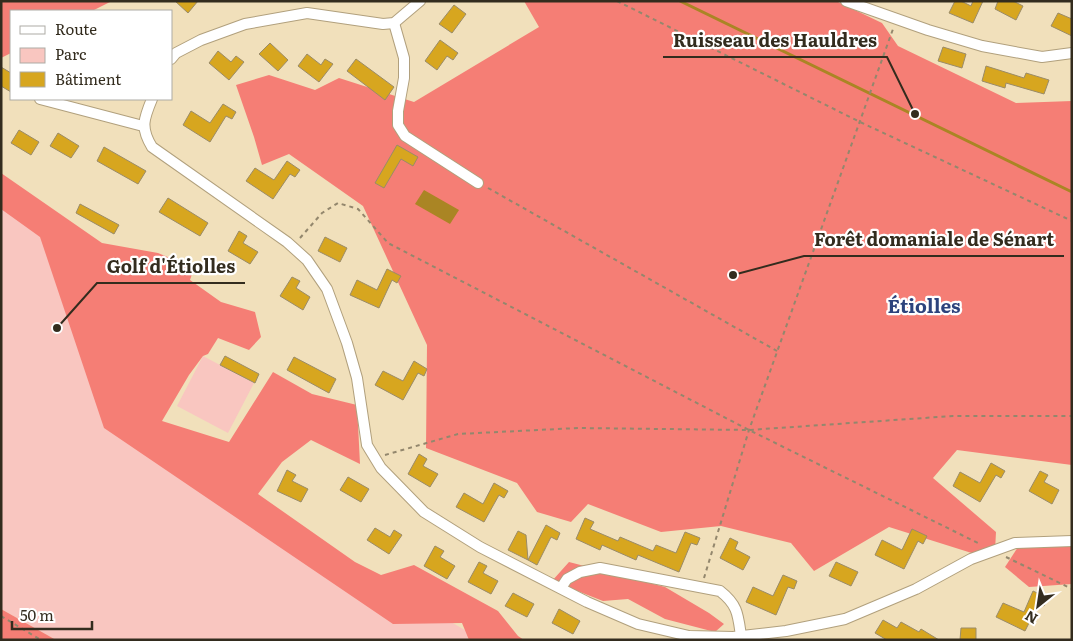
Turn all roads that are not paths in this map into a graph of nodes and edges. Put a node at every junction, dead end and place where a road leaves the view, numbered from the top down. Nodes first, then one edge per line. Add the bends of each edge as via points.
1 (420, 1) edge
2 (846, 1) edge
3 (394, 23) junction
4 (1072, 53) edge
5 (172, 58) edge
6 (44, 100) edge
7 (152, 100) edge
8 (143, 126) junction
9 (478, 183) road end
10 (1072, 541) edge
11 (561, 588) junction
12 (741, 636) junction

1 - 3 street
2 - 4 street via 982,46 1042,57
3 - 5 street via 308,14 245,24 200,40
3 - 9 street via 404,58 398,125 405,136
6 - 8 street
7 - 8 street
8 - 11 street via 152,147 307,260 327,290 347,343 357,378 367,445 381,468 424,512 480,547
10 - 12 street via 1014,543 971,559 916,589 846,619
11 - 12 street via 638,624 689,636
11 - 12 street via 567,579 580,572 600,568 720,591 730,598 737,611

